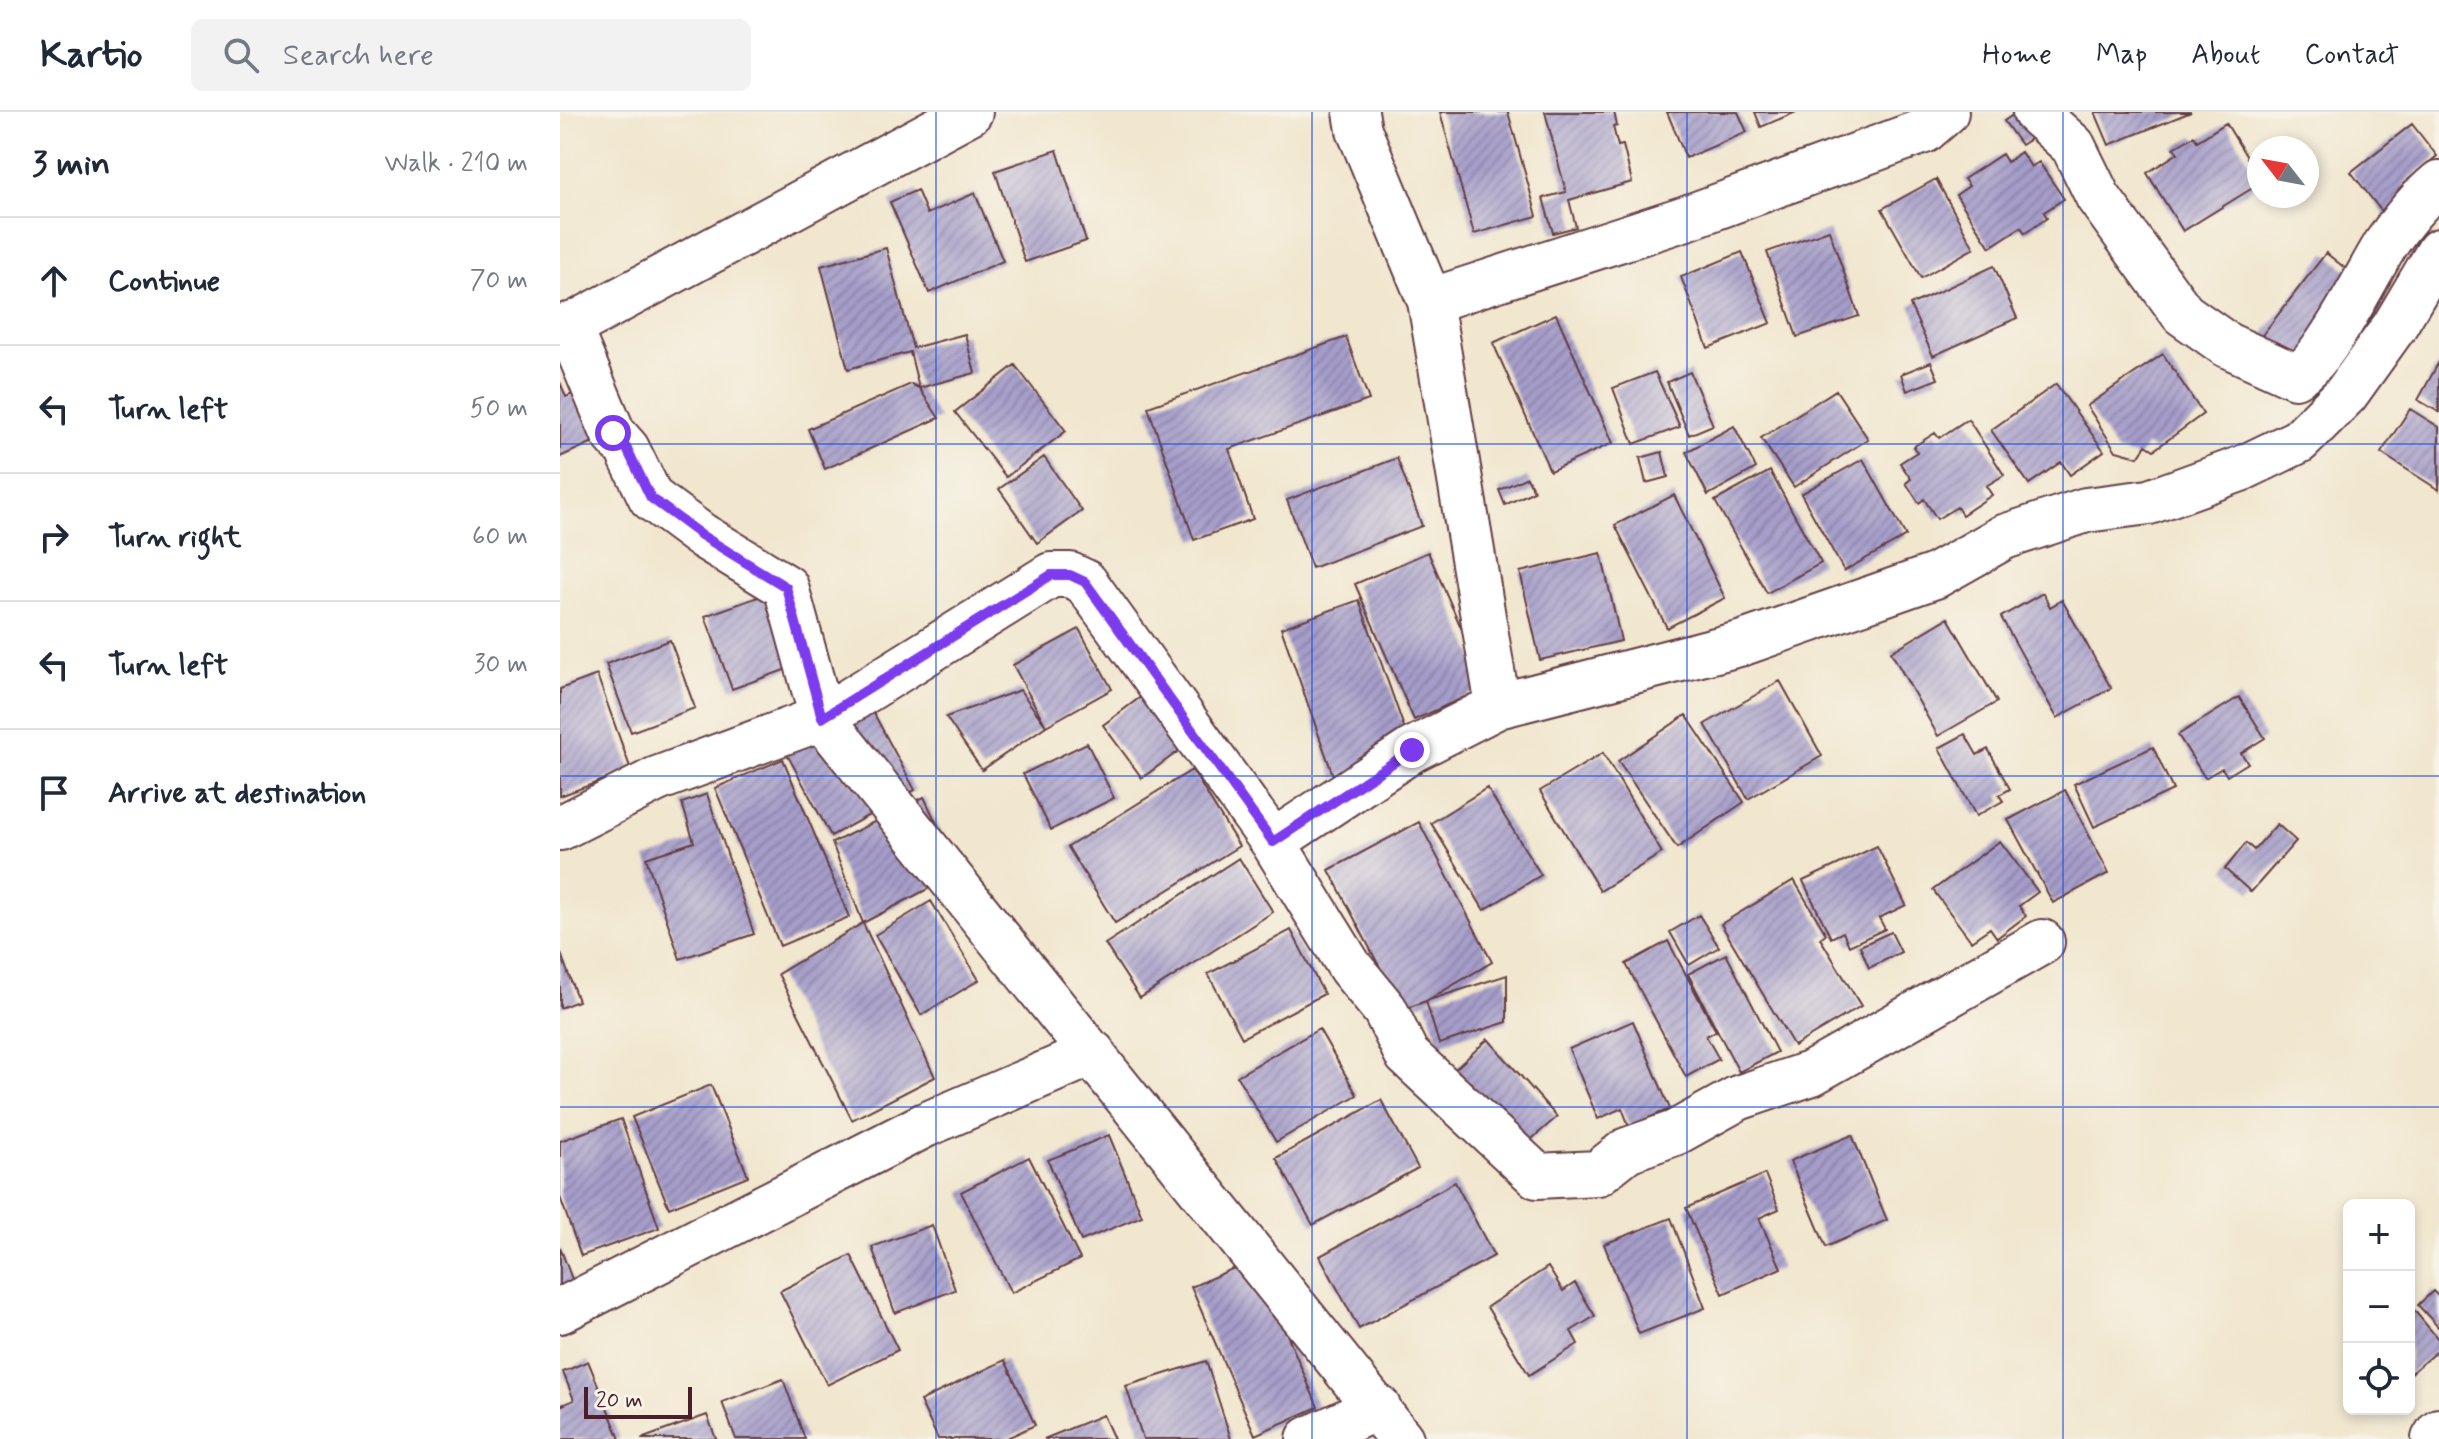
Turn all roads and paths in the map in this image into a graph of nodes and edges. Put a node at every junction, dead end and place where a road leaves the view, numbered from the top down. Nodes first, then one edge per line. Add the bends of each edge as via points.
1 (970, 112) edge
2 (1356, 112) edge
3 (1946, 112) edge
4 (2035, 112) edge
5 (2439, 183) edge
6 (2439, 251) edge
7 (1430, 301) junction
8 (2338, 325) junction
9 (2394, 327) junction
10 (564, 328) edge
11 (1498, 706) junction
12 (822, 718) junction
13 (560, 828) edge
14 (1273, 842) junction
15 (2042, 942) dead end
16 (1093, 1053) junction
17 (560, 1311) edge
18 (1389, 1423) edge
19 (2439, 1431) edge
20 (1309, 1439) edge
21 (2434, 1439) edge

1 - 10 street
2 - 7 street
3 - 7 street via 1924,131 1716,207
4 - 8 street via 2073,146 2098,197 2183,314 2227,345 2295,376 2308,368
5 - 8 street via 2388,241
6 - 9 street
7 - 11 street
8 - 9 street
9 - 11 street via 2346,394 2299,441 2243,468 2149,502 2086,510 2004,537 1935,576 1743,643
10 - 12 street via 613,433 627,449 651,498 786,587
11 - 14 street via 1412,750
12 - 13 street via 657,779
12 - 14 street via 1051,575 1070,575 1085,582
12 - 16 street
14 - 15 street via 1350,967 1385,1010 1407,1055 1537,1176 1598,1173 1627,1150 1675,1133 1738,1098 1812,1073
16 - 17 street via 925,1125
16 - 18 street
18 - 20 street
19 - 21 street

